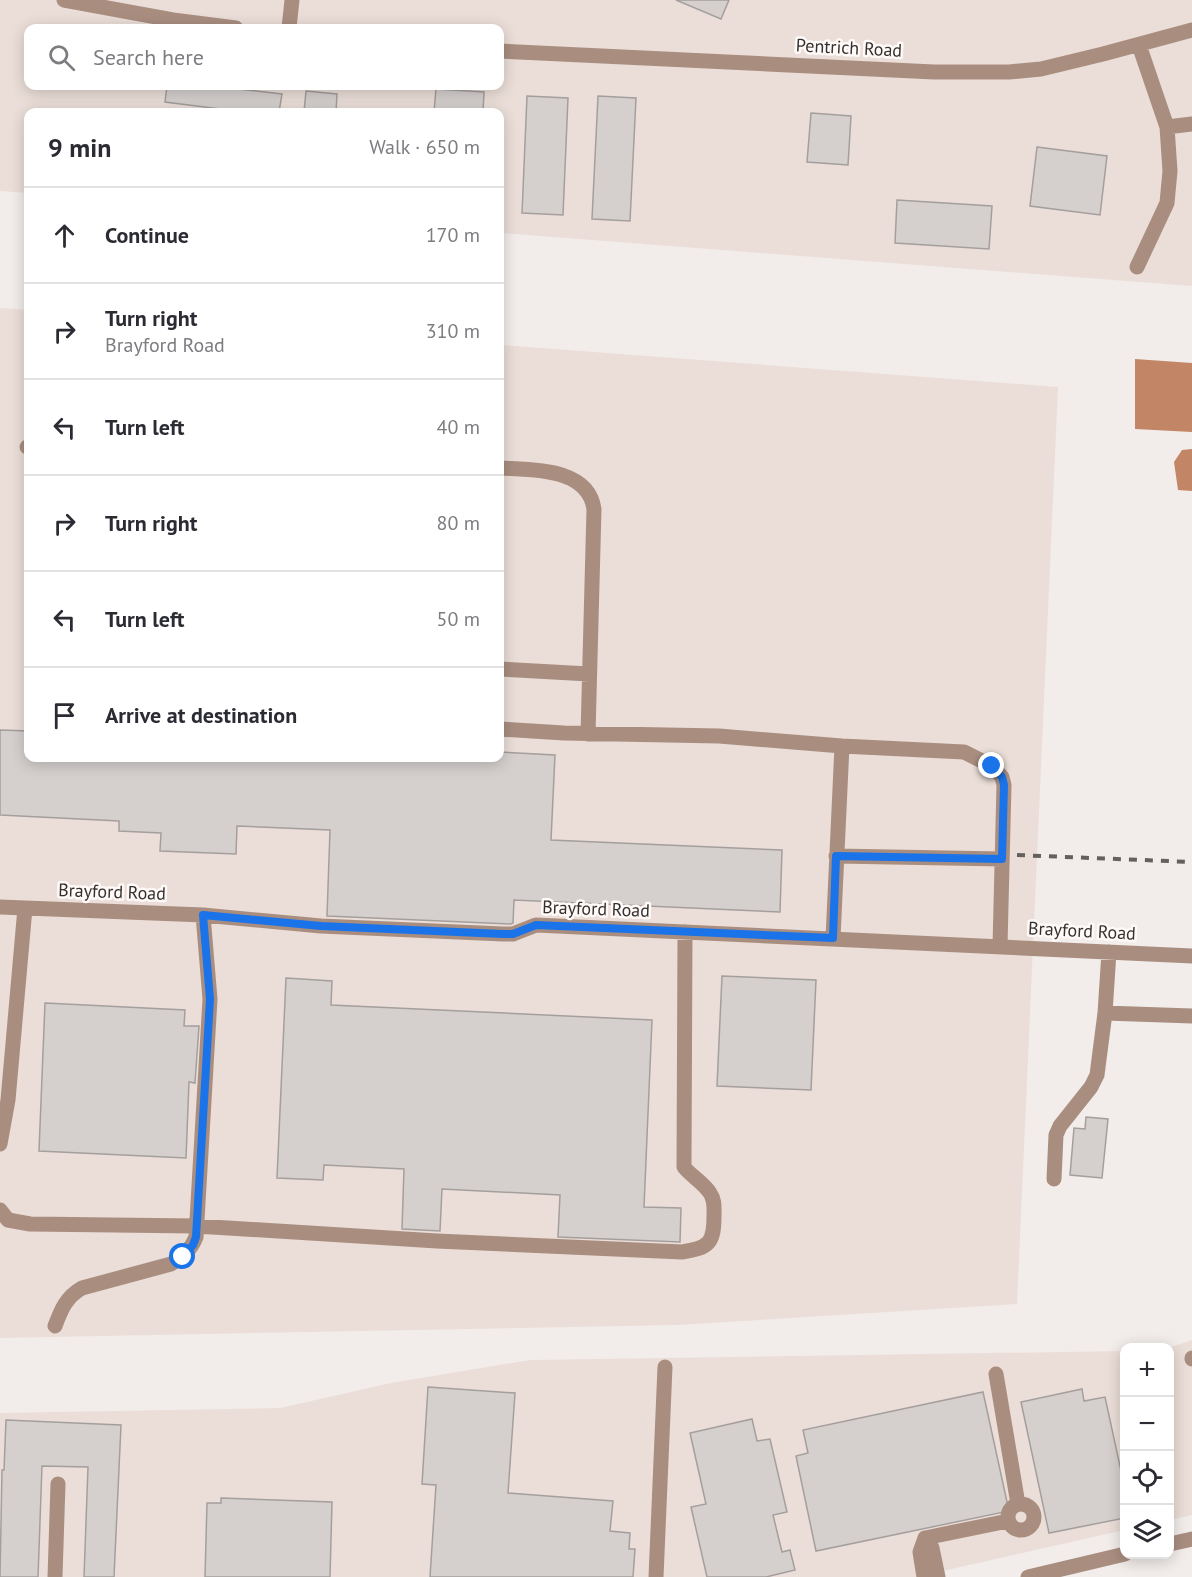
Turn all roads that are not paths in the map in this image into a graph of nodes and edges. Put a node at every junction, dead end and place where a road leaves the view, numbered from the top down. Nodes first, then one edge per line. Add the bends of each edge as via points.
1 (64, 0) edge
2 (292, 0) edge
3 (204, 24) edge
4 (289, 24) edge
5 (1192, 30) edge
6 (1139, 45) junction
7 (504, 51) edge
8 (1192, 124) edge
9 (1167, 127) junction
10 (1137, 267) dead end
11 (504, 468) edge
12 (504, 669) edge
13 (589, 674) junction
14 (504, 729) edge
15 (588, 734) junction
16 (842, 746) junction
17 (836, 856) junction
18 (1002, 859) junction
19 (0, 907) edge
20 (26, 908) junction
21 (203, 915) junction
22 (685, 932) junction
23 (833, 938) junction
24 (1000, 946) junction
25 (1108, 952) junction
26 (1192, 956) edge
27 (1105, 1013) junction
28 (1192, 1016) edge
29 (0, 1144) edge
30 (1054, 1179) dead end
31 (0, 1210) edge
32 (196, 1226) junction
33 (55, 1326) dead end
34 (665, 1366) dead end
35 (996, 1374) dead end
36 (58, 1484) dead end
37 (1018, 1504) junction
38 (1008, 1521) junction
39 (925, 1538) junction
40 (1192, 1539) edge
41 (1174, 1543) edge
42 (1120, 1555) edge
43 (55, 1577) edge
44 (656, 1577) edge
45 (924, 1577) edge
46 (938, 1577) edge
47 (1028, 1577) edge

1 - 3 lane
2 - 4 lane
5 - 6 lane, Pentrich Road
6 - 7 lane, Pentrich Road via 1041,69 971,73
6 - 9 lane
8 - 9 lane
9 - 10 lane via 1167,204
11 - 13 lane via 558,473 583,488 593,500
12 - 13 lane
13 - 15 lane
14 - 15 lane
15 - 16 lane via 719,736
16 - 17 lane
16 - 18 lane via 964,752 985,761 1002,777 1004,785
17 - 18 lane
17 - 23 lane
18 - 24 lane
19 - 20 lane, Brayford Road
20 - 21 lane, Brayford Road
20 - 29 lane via 8,1100
21 - 22 lane, Brayford Road via 321,926 503,934 536,925
21 - 32 lane via 210,999
22 - 23 lane, Brayford Road
22 - 32 lane via 684,1167 710,1193 714,1203 714,1234 698,1250 437,1241
23 - 24 lane, Brayford Road
24 - 25 lane, Brayford Road
25 - 26 lane, Brayford Road
25 - 27 lane
27 - 28 lane
27 - 30 lane via 1097,1075 1056,1135
31 - 32 lane via 8,1220 30,1224
32 - 33 lane via 193,1245 183,1257 171,1264 82,1288 63,1306
34 - 44 lane
35 - 37 lane
36 - 43 lane
37 - 38 lane via 1010,1510
37 - 38 lane via 1032,1510 1032,1524 1020,1530
38 - 39 lane
39 - 45 lane via 920,1552
39 - 46 lane via 932,1548
40 - 41 lane
42 - 47 lane

